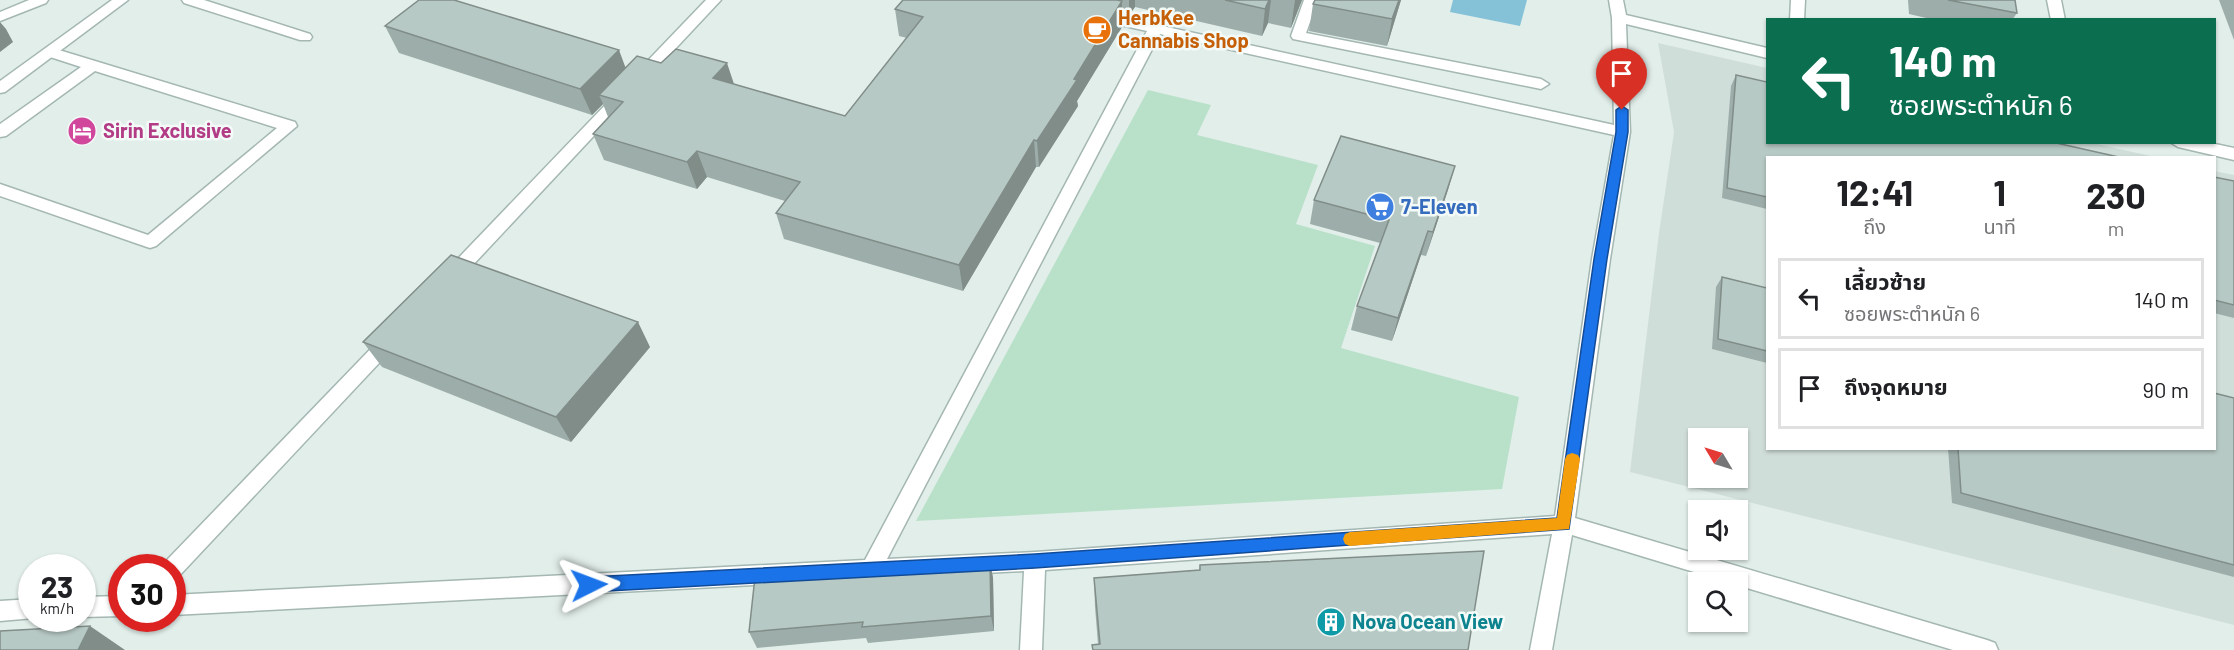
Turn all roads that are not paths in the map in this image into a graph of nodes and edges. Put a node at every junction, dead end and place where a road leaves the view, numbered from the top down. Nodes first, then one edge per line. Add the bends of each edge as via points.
1 (41, 0) edge
2 (121, 0) edge
3 (189, 0) edge
4 (714, 0) edge
5 (1311, 0) edge
6 (1798, 0) edge
7 (2054, 0) edge
8 (1618, 9) edge
9 (1086, 13) edge
10 (0, 17) edge
11 (1797, 18) edge
12 (2058, 18) edge
13 (1156, 29) junction
14 (305, 37) dead end
15 (49, 52) junction
16 (1766, 53) edge
17 (94, 65) junction
18 (1541, 84) dead end
19 (0, 88) edge
20 (0, 132) edge
21 (1622, 132) junction
22 (2187, 144) edge
23 (2234, 154) edge
24 (0, 190) edge
25 (435, 293) edge
26 (402, 328) edge
27 (1564, 524) junction
28 (186, 554) edge
29 (1035, 561) junction
30 (872, 569) junction
31 (186, 605) edge
32 (18, 610) edge
33 (0, 611) edge
34 (1031, 650) edge
35 (1541, 650) edge
36 (1987, 650) edge

1 - 10 street
2 - 15 street
3 - 14 street
4 - 25 street
5 - 18 street via 1298,36
6 - 11 street
7 - 12 street
8 - 16 street
8 - 21 street
9 - 13 street
13 - 21 street
13 - 30 street
15 - 17 street
15 - 19 street
17 - 20 street
17 - 24 street via 289,126 150,242
21 - 27 street
22 - 23 street
26 - 28 street
27 - 29 street
27 - 35 street
27 - 36 street
29 - 30 street
29 - 34 street
30 - 31 street
32 - 33 street

